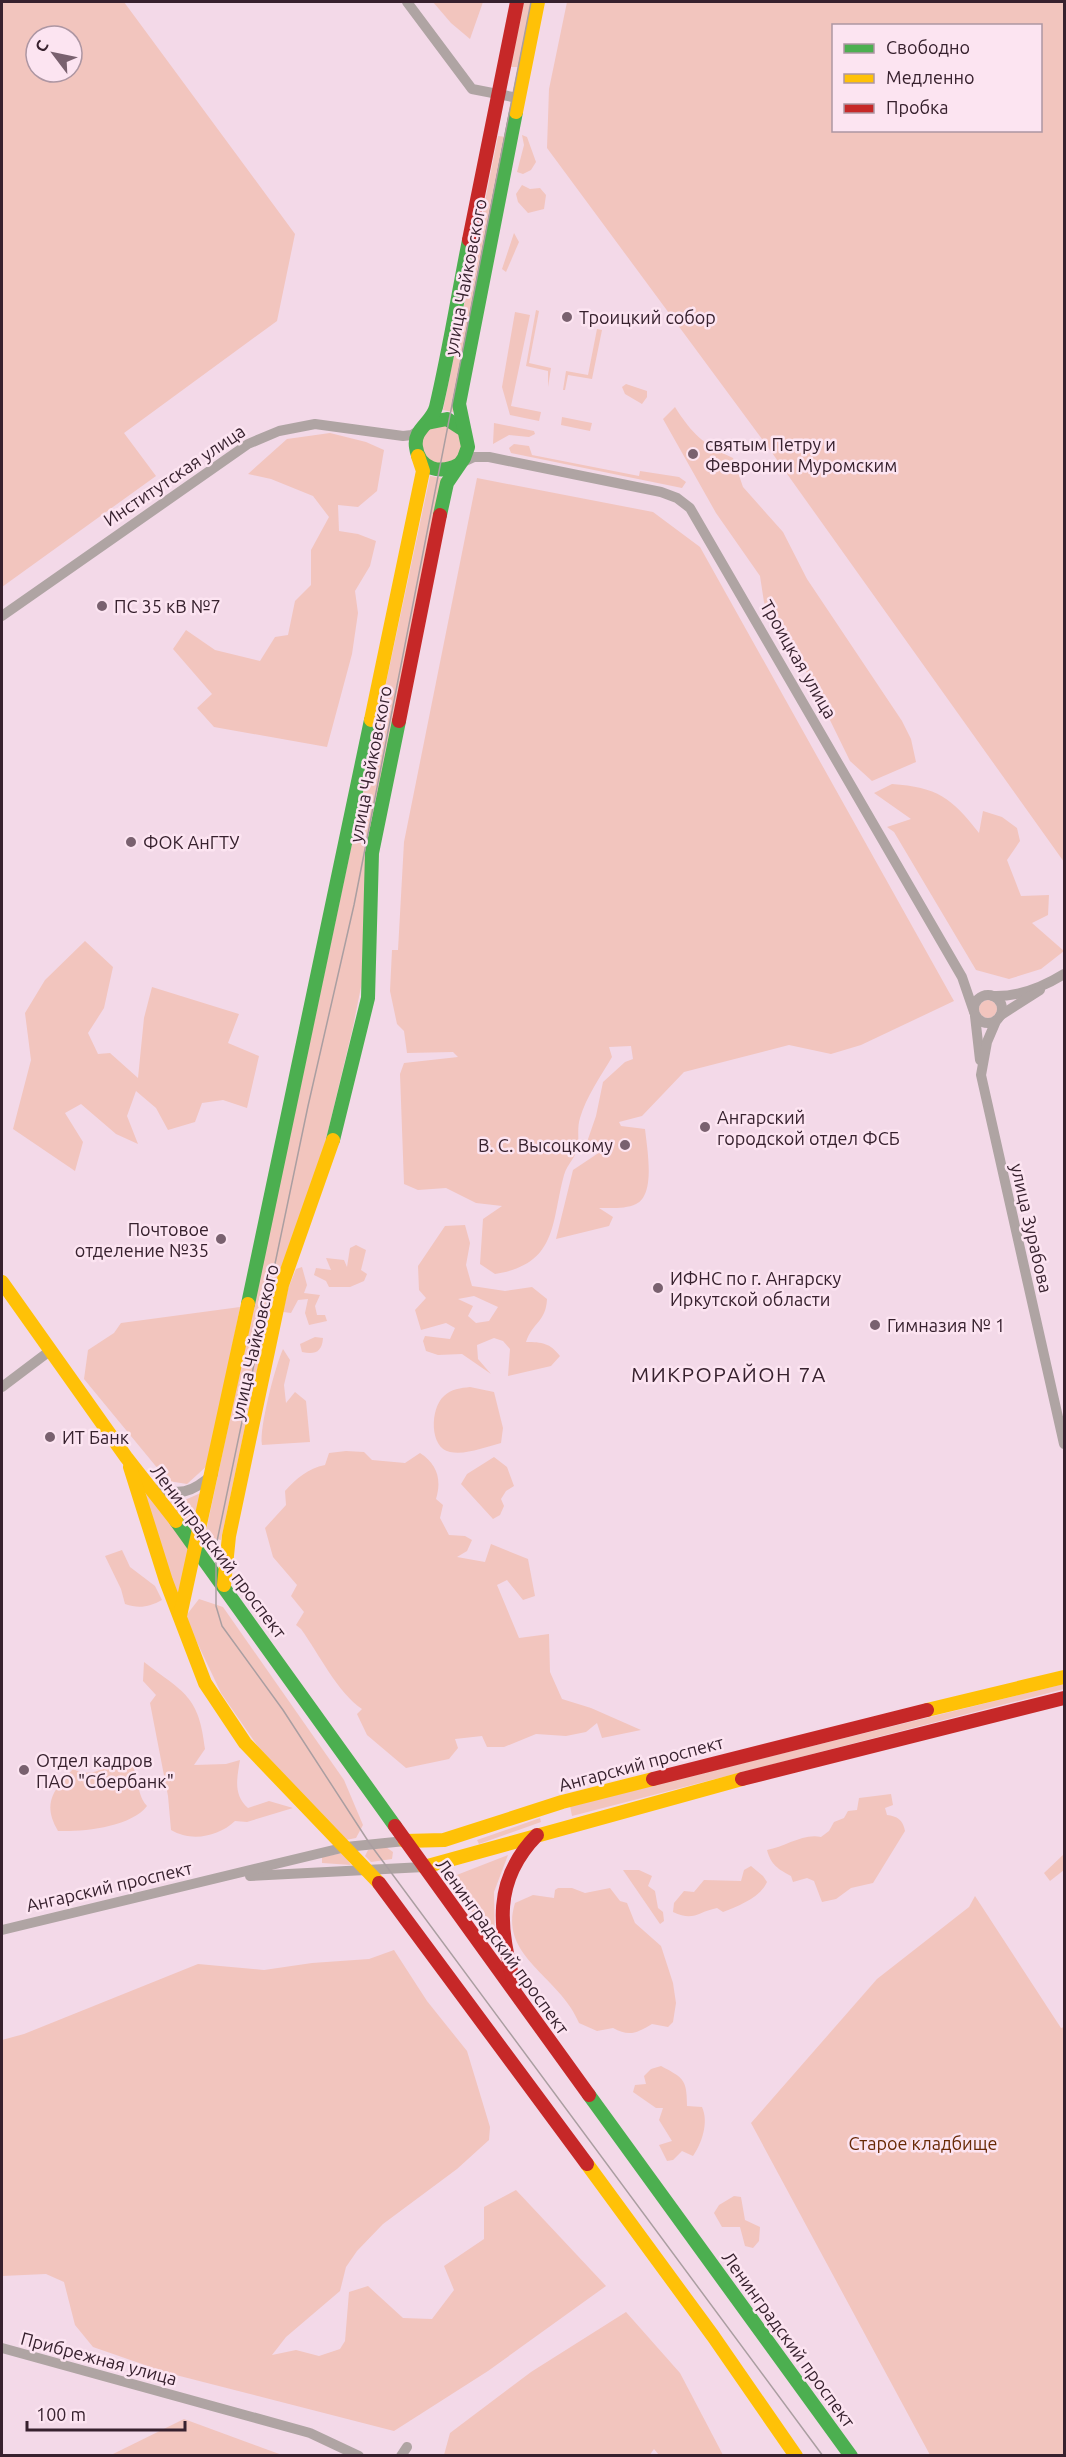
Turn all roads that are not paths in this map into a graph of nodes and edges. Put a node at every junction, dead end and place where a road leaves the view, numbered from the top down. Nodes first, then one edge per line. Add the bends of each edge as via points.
1 (407, 2) edge
2 (517, 2) edge
3 (538, 2) edge
4 (498, 95) junction
5 (518, 98) junction
6 (424, 426) junction
7 (466, 434) junction
8 (394, 436) junction
9 (489, 457) junction
10 (421, 460) junction
11 (459, 464) junction
12 (2, 616) edge
13 (1065, 974) edge
14 (962, 977) junction
15 (1045, 986) junction
16 (990, 995) junction
17 (975, 1013) junction
18 (999, 1018) junction
19 (981, 1075) junction
20 (2, 1282) edge
21 (51, 1350) junction
22 (2, 1387) edge
23 (1065, 1444) edge
24 (126, 1457) junction
25 (213, 1474) junction
26 (151, 1489) junction
27 (197, 1547) junction
28 (224, 1585) junction
29 (180, 1616) junction
30 (1065, 1677) edge
31 (1065, 1698) edge
32 (562, 1802) junction
33 (567, 1825) junction
34 (540, 1832) junction
35 (405, 1841) junction
36 (346, 1847) junction
37 (424, 1867) junction
38 (368, 1872) junction
39 (226, 1876) junction
40 (2, 1929) edge
41 (520, 1999) junction
42 (2, 2348) edge
43 (359, 2456) edge
44 (796, 2456) edge
45 (851, 2456) edge

1 - 4 street via 472,88
2 - 4 main road, улица Чайковского
3 - 5 main road, улица Чайковского
4 - 5 street
4 - 6 main road, улица Чайковского via 435,410
5 - 7 main road, улица Чайковского via 459,404
6 - 7 main road via 447,418
6 - 8 street, Институтская улица via 410,435
6 - 10 main road via 415,442
7 - 9 street
7 - 11 main road, улица Чайковского via 467,450
8 - 10 street via 409,444
8 - 12 street, Институтская улица via 315,424 279,431 248,444
9 - 11 street via 474,457
9 - 14 street, Троицкая улица via 661,492 690,508
10 - 11 main road via 441,471
10 - 25 main road via 423,471
11 - 28 main road, улица Чайковского via 445,489 372,853 368,998 328,1160 282,1285 229,1536
13 - 15 street
14 - 16 street
14 - 17 street, Троицкая улица
15 - 16 street via 1012,995
15 - 18 street
16 - 17 street via 978,999
16 - 18 street via 1001,1003
17 - 18 street via 984,1023
17 - 19 street, Троицкая улица
18 - 19 street, улица Зурабова via 986,1045
19 - 23 street, улица Зурабова
20 - 21 main road, Ленинградский проспект
21 - 22 street
21 - 24 main road, Ленинградский проспект
24 - 26 main road, Ленинградский проспект
24 - 29 main road, Ленинградский проспект
25 - 26 street via 198,1488 185,1493
25 - 27 main road
26 - 27 main road, Ленинградский проспект
27 - 28 main road, Ленинградский проспект
27 - 29 main road
28 - 35 main road, Ленинградский проспект
29 - 36 main road, Ленинградский проспект via 205,1683 245,1743
30 - 32 main road, Ангарский проспект
31 - 33 main road, Ангарский проспект
32 - 33 main road
32 - 35 main road, Ангарский проспект via 444,1840
33 - 34 main road, Ангарский проспект
34 - 37 main road, Ангарский проспект
34 - 41 main road via 514,1861 502,1903 504,1946
35 - 36 street, Ангарский проспект
35 - 37 main road, Ленинградский проспект
36 - 38 main road, Ленинградский проспект
36 - 39 street, Ангарский проспект
37 - 38 street, Ангарский проспект
37 - 41 main road, Ленинградский проспект
38 - 39 street, Ангарский проспект
38 - 44 main road, Ленинградский проспект via 390,1896
39 - 40 street, Ангарский проспект
41 - 45 main road, Ленинградский проспект
42 - 43 street, Прибрежная улица via 310,2433

